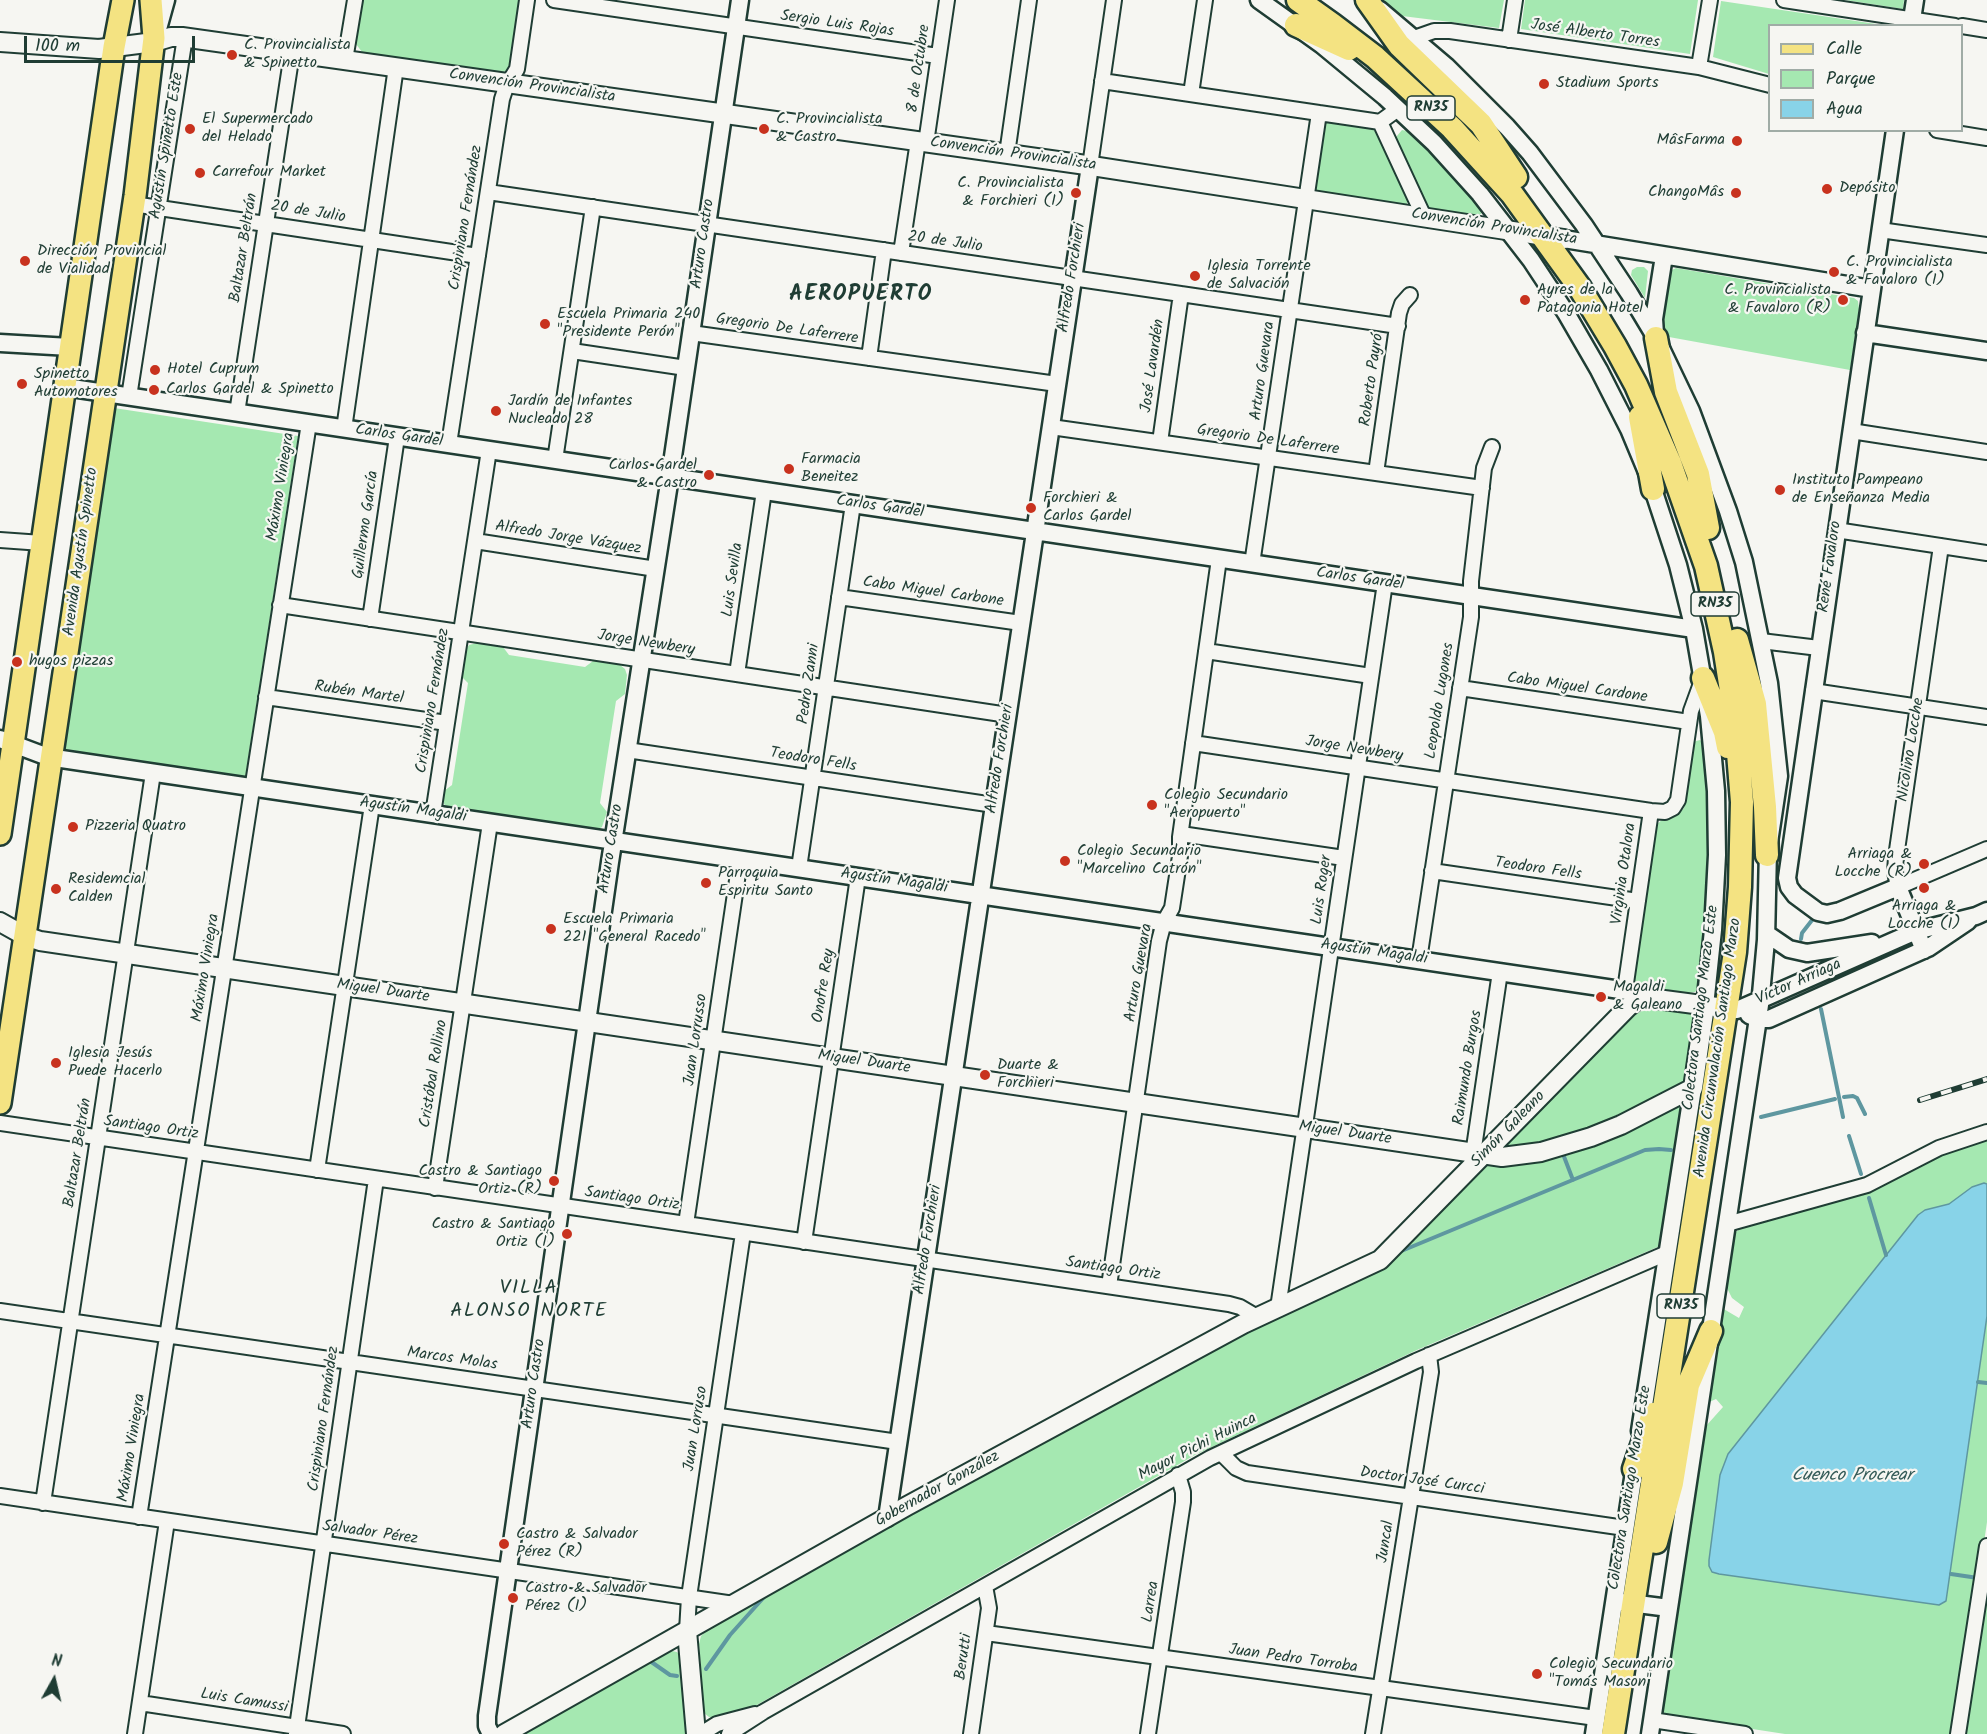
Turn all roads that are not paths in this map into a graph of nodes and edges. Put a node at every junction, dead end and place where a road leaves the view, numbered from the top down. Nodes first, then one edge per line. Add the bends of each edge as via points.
1 (114, 0) edge
2 (123, 0) edge
3 (151, 0) edge
4 (166, 0) edge
5 (355, 0) edge
6 (527, 0) edge
7 (554, 0) edge
8 (740, 0) edge
9 (946, 0) edge
10 (1029, 0) edge
11 (1114, 0) edge
12 (1205, 0) edge
13 (1258, 0) edge
14 (1298, 0) edge
15 (1322, 0) edge
16 (1367, 0) edge
17 (1515, 0) edge
18 (1710, 0) edge
19 (1784, 0) edge
20 (1915, 0) edge
21 (630, 6) edge
22 (1911, 22) edge
23 (1933, 24) edge
24 (1296, 25) junction
25 (1963, 26) edge
26 (736, 27) junction
27 (1987, 30) edge
28 (185, 37) junction
29 (1414, 38) junction
30 (1509, 40) junction
31 (0, 42) edge
32 (154, 42) junction
33 (114, 47) junction
34 (292, 52) junction
35 (938, 56) junction
36 (345, 60) junction
37 (396, 67) junction
38 (1699, 67) junction
39 (1102, 81) junction
40 (508, 83) junction
41 (1768, 85) edge
42 (1191, 94) junction
43 (1398, 109) junction
44 (1319, 113) junction
45 (723, 114) junction
46 (1380, 122) junction
47 (1895, 132) edge
48 (1949, 132) edge
49 (1987, 138) edge
50 (1465, 141) junction
51 (922, 142) junction
52 (1007, 154) junction
53 (1090, 166) junction
54 (1516, 177) junction
55 (488, 192) junction
56 (1306, 199) junction
57 (133, 204) junction
58 (593, 207) junction
59 (158, 208) junction
60 (1424, 217) junction
61 (266, 224) junction
62 (707, 224) junction
63 (1508, 230) junction
64 (1880, 230) junction
65 (1554, 238) junction
66 (371, 240) junction
67 (1598, 245) junction
68 (1987, 245) edge
69 (884, 250) junction
70 (901, 253) junction
71 (478, 255) junction
72 (1664, 256) junction
73 (1073, 278) junction
74 (1580, 288) junction
75 (1872, 289) junction
76 (1181, 294) junction
77 (1410, 295) dead end
78 (1290, 310) junction
79 (1398, 326) junction
80 (691, 333) junction
81 (1865, 333) junction
82 (1656, 338) junction
83 (0, 343) edge
84 (70, 348) junction
85 (572, 351) junction
86 (1987, 351) edge
87 (869, 358) junction
88 (686, 368) junction
89 (1057, 384) junction
90 (65, 387) junction
91 (105, 393) junction
92 (129, 397) junction
93 (237, 413) junction
94 (309, 423) junction
95 (1051, 427) junction
96 (344, 429) junction
97 (1851, 431) junction
98 (397, 436) junction
99 (1160, 442) junction
100 (449, 444) junction
101 (1492, 447) dead end
102 (489, 450) junction
103 (1987, 452) edge
104 (1268, 457) junction
105 (555, 460) junction
106 (1376, 473) junction
107 (670, 477) junction
108 (1482, 488) junction
109 (1653, 489) junction
110 (764, 491) junction
111 (853, 504) junction
112 (1708, 528) junction
113 (1836, 530) junction
114 (1035, 531) junction
115 (0, 540) edge
116 (475, 541) junction
117 (42, 543) junction
118 (1941, 546) junction
119 (1987, 553) edge
120 (1219, 559) junction
121 (1252, 564) junction
122 (656, 569) junction
123 (1385, 583) junction
124 (1471, 596) junction
125 (839, 597) junction
126 (280, 605) junction
127 (370, 619) junction
128 (1021, 623) junction
129 (1694, 629) junction
130 (461, 632) junction
131 (1737, 640) junction
132 (1761, 640) junction
133 (1819, 648) junction
134 (1206, 651) junction
135 (641, 660) junction
136 (737, 674) junction
137 (1371, 676) junction
138 (1703, 678) junction
139 (826, 687) junction
140 (1460, 688) junction
141 (1813, 691) junction
142 (266, 696) junction
143 (1919, 707) junction
144 (1008, 715) junction
145 (1987, 717) edge
146 (1689, 722) junction
147 (447, 723) junction
148 (7, 741) edge
149 (1193, 742) junction
150 (627, 750) junction
151 (51, 758) junction
152 (1358, 767) junction
153 (153, 773) junction
154 (812, 778) junction
155 (1446, 780) junction
156 (252, 787) junction
157 (372, 805) junction
158 (994, 806) junction
159 (1651, 811) junction
160 (433, 814) junction
161 (490, 823) junction
162 (0, 834) edge
163 (1181, 834) junction
164 (613, 841) junction
165 (1987, 849) edge
166 (1767, 855) junction
167 (1344, 858) junction
168 (740, 860) junction
169 (799, 868) junction
170 (1432, 871) junction
171 (858, 877) junction
172 (1740, 887) junction
173 (1898, 887) junction
174 (980, 895) junction
175 (1638, 901) junction
176 (1982, 914) edge
177 (0, 922) edge
178 (1164, 922) junction
179 (1916, 931) junction
180 (1767, 934) junction
181 (25, 936) junction
182 (1900, 938) junction
183 (1331, 947) junction
184 (1924, 950) junction
185 (126, 954) junction
186 (1419, 960) junction
187 (224, 968) junction
188 (1500, 972) junction
189 (345, 986) junction
190 (1631, 995) junction
191 (1761, 1000) junction
192 (462, 1004) junction
193 (1723, 1008) junction
194 (1758, 1020) junction
195 (587, 1022) junction
196 (713, 1041) junction
197 (831, 1058) junction
198 (953, 1076) junction
199 (1693, 1088) junction
200 (0, 1103) edge
201 (1136, 1104) junction
202 (0, 1123) edge
203 (1304, 1128) junction
204 (1987, 1132) edge
205 (98, 1138) junction
206 (195, 1153) junction
207 (1476, 1159) junction
208 (317, 1170) junction
209 (376, 1179) junction
210 (435, 1188) junction
211 (560, 1206) junction
212 (686, 1224) junction
213 (1727, 1224) junction
214 (743, 1233) junction
215 (804, 1242) junction
216 (1690, 1249) junction
217 (1667, 1253) junction
218 (926, 1260) junction
219 (1380, 1260) joint
220 (1110, 1286) junction
221 (1278, 1308) junction
222 (0, 1311) edge
223 (1257, 1317) junction
224 (70, 1321) junction
225 (1711, 1331) junction
226 (167, 1335) junction
227 (1429, 1355) junction
228 (350, 1362) junction
229 (534, 1389) junction
230 (716, 1416) junction
231 (898, 1442) junction
232 (1221, 1452) junction
233 (1635, 1469) junction
234 (1178, 1475) junction
235 (0, 1496) edge
236 (1411, 1497) junction
237 (43, 1503) junction
238 (139, 1517) junction
239 (887, 1518) junction
240 (167, 1521) junction
241 (1625, 1528) junction
242 (324, 1544) junction
243 (1987, 1546) edge
244 (1654, 1549) junction
245 (508, 1571) junction
246 (1984, 1579) edge
247 (985, 1586) junction
248 (688, 1597) junction
249 (1631, 1603) junction
250 (734, 1604) junction
251 (1669, 1608) junction
252 (687, 1630) junction
253 (986, 1633) junction
254 (1160, 1658) junction
255 (1381, 1688) junction
256 (140, 1703) junction
257 (763, 1712) junction
258 (1595, 1726) edge
259 (1651, 1727) edge
260 (297, 1731) edge
261 (135, 1734) edge
262 (343, 1734) edge
263 (491, 1734) edge
264 (504, 1734) edge
265 (696, 1734) edge
266 (701, 1734) edge
267 (729, 1734) edge
268 (971, 1734) edge
269 (1148, 1734) edge
270 (1373, 1734) edge
271 (1613, 1734) edge
272 (1625, 1734) edge
273 (1745, 1734) edge
274 (1958, 1734) edge

1 - 33 street
2 - 33 main road
3 - 32 main road, Avenida Agustín Spinetto
4 - 32 street
5 - 36 street
6 - 40 street, Crispiniano Fernández via 517,69
7 - 21 street, Sergio Luis Rojas
8 - 26 street, Arturo Castro
9 - 35 street, 8 de Octubre
10 - 52 street
11 - 39 street, Alfredo Forchieri
12 - 42 street
13 - 24 street, Colectora Santiago Marzo Este
14 - 50 highway, Avenida Circunvalación Santiago Marzo / RN35 via 1388,69
15 - 54 highway, Avenida Circunvalación Santiago Marzo / RN35 via 1425,83
16 - 29 street
16 - 54 highway via 1399,45 1484,128
17 - 30 street
18 - 38 street
19 - 22 street
20 - 22 street
21 - 26 street, Sergio Luis Rojas
22 - 23 street
24 - 43 street, Colectora Santiago Marzo Este
24 - 50 highway via 1349,49 1432,120
25 - 27 street
26 - 35 street, Sergio Luis Rojas
26 - 45 street, Arturo Castro
28 - 32 main road, Convención Provincialista
28 - 34 main road, Convención Provincialista
28 - 59 street, Agustín Spinetto Este
29 - 30 street, José Alberto Torres via 1439,31
29 - 67 street via 1519,140
30 - 38 street, José Alberto Torres
31 - 33 main road, Convención Provincialista
32 - 33 main road, Convención Provincialista
32 - 57 main road, Avenida Agustín Spinetto
33 - 84 main road
34 - 36 main road, Convención Provincialista
34 - 61 street, Baltazar Beltrán
35 - 51 street, 8 de Octubre
36 - 37 main road, Convención Provincialista
37 - 40 main road, Convención Provincialista
37 - 66 street
38 - 41 street, José Alberto Torres
39 - 42 street
39 - 53 street, Alfredo Forchieri
40 - 45 main road, Convención Provincialista
40 - 55 street, Crispiniano Fernández
42 - 44 street
43 - 46 street
43 - 63 street, Colectora Santiago Marzo Este via 1468,180
44 - 46 street
44 - 56 street, Arturo Guevara
45 - 51 main road, Convención Provincialista
45 - 62 street, Arturo Castro
46 - 60 street
47 - 64 street, René Favaloro
48 - 49 street
50 - 65 highway, Avenida Circunvalación Santiago Marzo / RN35
51 - 52 main road, Convención Provincialista
51 - 70 street, 8 de Octubre
52 - 53 main road, Convención Provincialista
53 - 56 main road, Convención Provincialista
53 - 73 street, Alfredo Forchieri
54 - 65 highway, Avenida Circunvalación Santiago Marzo / RN35
55 - 58 street, 20 de Julio
55 - 71 street, Crispiniano Fernández
56 - 60 main road, Convención Provincialista
56 - 78 street, Arturo Guevara
57 - 59 street, 20 de Julio
57 - 91 main road, Avenida Agustín Spinetto
58 - 62 street, 20 de Julio
58 - 85 street
59 - 61 street, 20 de Julio
59 - 92 street, Agustín Spinetto Este
60 - 63 main road, Convención Provincialista
61 - 66 street, 20 de Julio
61 - 93 street, Baltazar Beltrán
62 - 69 street, 20 de Julio
62 - 80 street, Arturo Castro
63 - 65 main road, Convención Provincialista
63 - 109 street, Colectora Santiago Marzo Este via 1590,353 1623,417
64 - 68 street
64 - 75 street, René Favaloro
65 - 67 street, Convención Provincialista
65 - 74 highway, Avenida Circunvalación Santiago Marzo / RN35
65 - 112 highway, Avenida Circunvalación Santiago Marzo / RN35 via 1615,321 1648,380 1676,441
66 - 71 street, 20 de Julio
66 - 96 street
67 - 72 street, Convención Provincialista
67 - 82 street
69 - 70 street, 20 de Julio
69 - 87 street
70 - 73 street, 20 de Julio
71 - 100 street, Crispiniano Fernández
72 - 75 street, Convención Provincialista
72 - 82 street via 1654,320
73 - 76 street, 20 de Julio
73 - 89 street, Alfredo Forchieri
74 - 109 highway via 1596,332 1640,419
74 - 172 highway, Avenida Circunvalación Santiago Marzo / RN35 via 1615,346 1654,424 1706,566 1725,651 1737,737 1742,802
75 - 81 street, René Favaloro
76 - 78 street, 20 de Julio
76 - 99 street, José Lavardén
77 - 79 street, Roberto Payró via 1401,307
78 - 79 street, 20 de Julio
78 - 104 street, Arturo Guevara
79 - 106 street, Roberto Payró
80 - 87 street, Gregorio De Laferrere
80 - 88 street, Arturo Castro
81 - 86 street
81 - 97 street, René Favaloro
82 - 112 highway via 1665,387 1696,471
82 - 132 street via 1684,394 1720,485
83 - 84 street
84 - 90 main road
85 - 88 street
85 - 105 street
87 - 89 street, Gregorio De Laferrere
88 - 107 street, Arturo Castro
89 - 95 street, Alfredo Forchieri
90 - 91 street, Carlos Gardel
90 - 117 main road
91 - 92 street, Carlos Gardel
91 - 151 main road, Avenida Agustín Spinetto
92 - 93 street, Carlos Gardel
93 - 94 street, Carlos Gardel
94 - 96 street, Carlos Gardel
94 - 126 street, Máximo Viniegra
95 - 99 street, Gregorio De Laferrere
95 - 114 street, Alfredo Forchieri
96 - 98 street, Carlos Gardel
97 - 103 street
97 - 113 street, René Favaloro
98 - 100 street, Carlos Gardel
98 - 127 street, Guillermo García
99 - 104 street, Gregorio De Laferrere
100 - 102 street, Carlos Gardel
101 - 108 street, Leopoldo Lugones
102 - 105 street, Carlos Gardel
102 - 116 street, Crispiniano Fernández
104 - 106 street, Gregorio De Laferrere
104 - 121 street, Arturo Guevara
105 - 107 street, Carlos Gardel
106 - 108 street, Gregorio De Laferrere
107 - 110 street, Carlos Gardel
107 - 122 street, Arturo Castro
108 - 124 street, Leopoldo Lugones
109 - 129 street, Colectora Santiago Marzo Este
110 - 111 street, Carlos Gardel
110 - 136 street, Luis Sevilla
111 - 114 street, Carlos Gardel
111 - 125 street, Pedro Zanni
112 - 131 highway, Avenida Circunvalación Santiago Marzo / RN35
113 - 118 street
113 - 133 street, René Favaloro
114 - 120 street, Carlos Gardel
114 - 128 street, Alfredo Forchieri
115 - 117 street
116 - 122 street, Alfredo Jorge Vázquez
116 - 130 street, Crispiniano Fernández
117 - 148 main road
118 - 119 street
118 - 143 street, Nicolino Locche
120 - 121 street, Carlos Gardel
120 - 134 street, Arturo Guevara
121 - 123 street, Carlos Gardel
122 - 135 street, Arturo Castro
123 - 124 street, Carlos Gardel
123 - 137 street, Luis Roger
124 - 129 street, Carlos Gardel
124 - 140 street, Leopoldo Lugones
125 - 128 street, Cabo Miguel Carbone
125 - 139 street, Pedro Zanni
126 - 127 street, Jorge Newbery
126 - 142 street, Máximo Viniegra
127 - 130 street, Jorge Newbery
128 - 144 street, Alfredo Forchieri
129 - 138 street, Colectora Santiago Marzo Este
130 - 135 street, Jorge Newbery
130 - 147 street, Crispiniano Fernández
131 - 166 highway via 1756,710
131 - 193 highway, Avenida Circunvalación Santiago Marzo / RN35 via 1755,807 1751,892
132 - 133 street
132 - 166 street via 1779,776
133 - 141 street, René Favaloro
134 - 137 street
134 - 149 street, Arturo Guevara
135 - 136 street, Jorge Newbery
135 - 150 street, Arturo Castro
136 - 139 street, Jorge Newbery
137 - 152 street, Luis Roger
138 - 146 street, Virginia Otalora
138 - 172 highway via 1728,747 1733,843
138 - 193 street, Colectora Santiago Marzo Este via 1714,766 1718,842 1713,930
139 - 144 street, Jorge Newbery
139 - 154 street, Pedro Zanni
140 - 146 street, Cabo Miguel Cardone
140 - 155 street, Leopoldo Lugones
141 - 143 street
141 - 173 street, René Favaloro via 1786,875 1789,887 1818,912 1831,914
142 - 147 street, Rubén Martel
142 - 156 street, Máximo Viniegra
143 - 145 street
143 - 173 street, Nicolino Locche via 1896,857
144 - 158 street, Alfredo Forchieri
146 - 159 street, Virginia Otalora via 1677,803 1668,811
147 - 160 street, Crispiniano Fernández
148 - 151 street, Agustín Magaldi
148 - 162 main road
149 - 152 street, Jorge Newbery
149 - 163 street, Arturo Guevara
150 - 154 street, Teodoro Fells
150 - 164 street, Arturo Castro
151 - 153 street, Agustín Magaldi
151 - 181 main road, Avenida Agustín Spinetto
152 - 155 street, Jorge Newbery
152 - 167 street, Luis Roger
153 - 156 street, Agustín Magaldi
153 - 185 street, Baltazar Beltrán
154 - 158 street, Teodoro Fells
154 - 169 street, Pedro Zanni
155 - 159 street, Jorge Newbery
155 - 170 street, Leopoldo Lugones
156 - 157 street, Agustín Magaldi
156 - 187 street, Máximo Viniegra
157 - 160 street, Agustín Magaldi
157 - 189 street
158 - 174 street, Alfredo Forchieri
159 - 175 street, Virginia Otalora
160 - 161 street, Agustín Magaldi
161 - 164 street, Agustín Magaldi
161 - 192 street, Cristóbal Rollino
163 - 167 street
163 - 178 street, Arturo Guevara via 1172,905
164 - 168 street, Agustín Magaldi
164 - 195 street, Arturo Castro
165 - 173 street
166 - 180 street
167 - 183 street, Luis Roger
168 - 169 street, Agustín Magaldi
168 - 196 street, Juan Lorrusso
169 - 171 street, Agustín Magaldi
170 - 175 street, Teodoro Fells
170 - 186 street, Leopoldo Lugones
171 - 174 street, Agustín Magaldi
171 - 197 street, Onofre Rey
172 - 193 highway, Avenida Circunvalación Santiago Marzo / RN35 via 1735,952
173 - 179 street, Nicolino Locche
174 - 178 street, Agustín Magaldi
174 - 198 street, Alfredo Forchieri
175 - 190 street, Virginia Otalora
176 - 179 street, Víctor Arriaga
176 - 184 street, Víctor Arriaga
177 - 181 main road, Miguel Duarte
178 - 183 street, Agustín Magaldi
178 - 201 street, Arturo Guevara
179 - 182 street, Víctor Arriaga
179 - 184 street, Nicolino Locche
180 - 182 street via 1789,949 1808,953
180 - 191 street
181 - 185 main road, Miguel Duarte
181 - 200 main road, Avenida Agustín Spinetto
182 - 191 street, Víctor Arriaga
183 - 186 street, Agustín Magaldi
183 - 203 street, Luis Roger
184 - 194 street, Víctor Arriaga via 1769,1019
185 - 187 main road, Miguel Duarte
185 - 205 street, Baltazar Beltrán
186 - 188 street, Agustín Magaldi
187 - 189 main road, Miguel Duarte
187 - 206 street, Máximo Viniegra
188 - 190 street, Agustín Magaldi
188 - 207 street, Raimundo Burgos
189 - 192 main road, Miguel Duarte
189 - 208 street
190 - 193 main road, Agustín Magaldi
190 - 207 main road, Simón Galeano via 1628,1007
191 - 193 street, Víctor Arriaga
191 - 194 street
192 - 195 main road, Miguel Duarte
192 - 210 street, Cristóbal Rollino
193 - 194 street, Víctor Arriaga
193 - 199 main road, Colectora Santiago Marzo Este
193 - 216 highway, Avenida Circunvalación Santiago Marzo / RN35
193 - 244 highway, Avenida Circunvalación Santiago Marzo / RN35
194 - 213 street
195 - 196 main road, Miguel Duarte
195 - 211 street, Arturo Castro
196 - 197 main road, Miguel Duarte
196 - 212 street, Juan Lorrusso
197 - 198 main road, Miguel Duarte
197 - 215 street, Onofre Rey
198 - 201 main road, Miguel Duarte
198 - 218 street, Alfredo Forchieri
199 - 207 main road, Miguel Duarte via 1621,1125 1575,1143 1522,1156
199 - 217 street, Colectora Santiago Marzo Este
201 - 203 main road, Miguel Duarte
201 - 220 street, Arturo Guevara
202 - 205 street, Santiago Ortiz
203 - 207 main road, Miguel Duarte
203 - 221 street, Luis Roger
204 - 213 street via 1939,1148 1867,1185
205 - 206 street, Santiago Ortiz
205 - 224 street, Baltazar Beltrán
206 - 208 street, Santiago Ortiz
206 - 226 street, Máximo Viniegra
207 - 219 main road, Simón Galeano
208 - 209 street, Santiago Ortiz
209 - 210 street, Santiago Ortiz
209 - 228 street, Crispiniano Fernández
210 - 211 street, Santiago Ortiz
211 - 212 street, Santiago Ortiz
211 - 229 street, Arturo Castro
212 - 214 street, Santiago Ortiz
213 - 225 street
214 - 215 street, Santiago Ortiz
214 - 230 street, Juan Lorruso
215 - 218 street, Santiago Ortiz
216 - 233 highway via 1669,1308 1656,1403
216 - 249 highway, Avenida Circunvalación Santiago Marzo / RN35
217 - 227 street, Mayor Pichi Huinca
217 - 233 street, Colectora Santiago Marzo Este
218 - 220 street, Santiago Ortiz
218 - 231 street, Alfredo Forchieri
219 - 221 main road, Gobernador González
220 - 223 street, Santiago Ortiz via 1233,1305
221 - 223 main road, Gobernador González
222 - 224 street, Marcos Molas
223 - 239 main road, Gobernador González
224 - 226 street, Marcos Molas
224 - 237 street, Baltazar Beltrán
225 - 244 highway via 1688,1385 1671,1486
225 - 251 street
226 - 228 street, Marcos Molas
226 - 238 street, Máximo Viniegra
227 - 232 street, Mayor Pichi Huinca
227 - 236 street, Juncal via 1431,1372
228 - 229 street, Marcos Molas
228 - 242 street, Crispiniano Fernández
229 - 230 street, Marcos Molas
229 - 245 street, Arturo Castro
230 - 231 street, Marcos Molas
230 - 248 street, Juan Lorruso
231 - 239 street, Alfredo Forchieri
232 - 234 street, Mayor Pichi Huinca
232 - 236 street, Doctor José Curcci via 1236,1468 1247,1473
233 - 241 street, Colectora Santiago Marzo Este
234 - 247 street, Mayor Pichi Huinca
234 - 254 street, Larrea via 1184,1502
235 - 237 street, Salvador Pérez
236 - 241 street, Doctor José Curcci
236 - 255 street, Juncal
237 - 238 street, Salvador Pérez
238 - 240 street, Salvador Pérez
239 - 250 main road, Gobernador González
240 - 242 street, Salvador Pérez
240 - 256 street
241 - 249 street, Colectora Santiago Marzo Este
242 - 245 street, Salvador Pérez
242 - 260 street, Crispiniano Fernández
243 - 246 street
244 - 249 highway, Avenida Circunvalación Santiago Marzo / RN35
245 - 248 street, Salvador Pérez
245 - 263 street, Arturo Castro via 487,1718
246 - 274 street
247 - 253 street, Berutti via 989,1608
247 - 257 street, Mayor Pichi Huinca
248 - 250 street, Salvador Pérez
248 - 252 street, Juan Lorruso
249 - 251 street
249 - 258 street, Colectora Santiago Marzo Este
249 - 271 highway, Avenida Circunvalación Santiago Marzo / RN35
249 - 272 highway, Avenida Circunvalación Santiago Marzo / RN35
250 - 252 main road, Gobernador González
251 - 259 street
252 - 264 main road, Gobernador González
252 - 265 main road
253 - 254 street, Juan Pedro Torroba
253 - 268 street, Berutti
254 - 255 street, Juan Pedro Torroba
254 - 269 street, Larrea
255 - 258 street, Juan Pedro Torroba
255 - 270 street, Juncal
256 - 260 street, Luis Camussi
256 - 261 street
257 - 266 street, Mayor Pichi Huinca via 720,1722
257 - 267 street, Mayor Pichi Huinca
259 - 273 street
260 - 262 street, Luis Camussi

